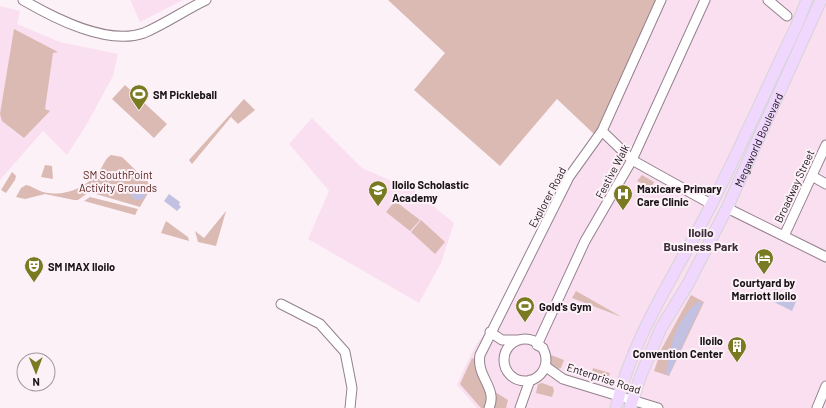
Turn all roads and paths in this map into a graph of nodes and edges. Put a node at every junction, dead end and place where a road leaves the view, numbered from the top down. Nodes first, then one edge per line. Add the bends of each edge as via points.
1 (23, 0) edge
2 (206, 0) edge
3 (661, 0) edge
4 (705, 0) edge
5 (768, 0) edge
6 (807, 0) edge
7 (821, 0) edge
8 (787, 16) dead end
9 (602, 131) junction
10 (826, 145) edge
11 (632, 160) junction
12 (812, 176) junction
13 (826, 184) edge
14 (711, 204) junction
15 (727, 208) junction
16 (784, 236) junction
17 (826, 257) edge
18 (281, 304) dead end
19 (490, 332) junction
20 (519, 340) junction
21 (543, 348) junction
22 (545, 366) junction
23 (628, 370) junction
24 (641, 375) junction
25 (530, 380) junction
26 (826, 386) edge
27 (619, 396) junction
28 (631, 404) edge
29 (350, 408) edge
30 (489, 408) edge
31 (520, 408) edge
32 (616, 408) edge
33 (658, 408) edge
34 (817, 408) edge

1 - 2 street via 66,23 120,37 144,32
3 - 9 street, Explorer Road
4 - 11 street, Festive Walk
5 - 8 street
6 - 14 main road, Megaworld Boulevard
7 - 15 main road, Megaworld Boulevard
9 - 11 street
9 - 19 street, Explorer Road via 569,177
10 - 12 street, Broadway Street
11 - 14 street
11 - 21 street, Festive Walk via 585,241 537,345
12 - 13 street
12 - 16 street, Broadway Street
14 - 23 main road, Megaworld Boulevard via 648,321
15 - 16 street
15 - 24 main road, Megaworld Boulevard via 688,284 661,328
16 - 17 street
18 - 29 street via 320,324 345,352 352,388
19 - 20 street via 502,340
19 - 30 street, Explorer Road via 479,360 479,368 490,389 492,401
20 - 21 street via 532,340
20 - 25 street via 508,347 505,353 505,366 512,376
21 - 22 street
22 - 25 street via 536,378
22 - 27 street, Enterprise Road via 563,379
23 - 24 main road via 632,378
23 - 27 main road, Megaworld Boulevard
24 - 28 main road, Megaworld Boulevard
25 - 31 street
26 - 34 street
27 - 28 street, Enterprise Road
27 - 32 main road, Megaworld Boulevard
28 - 33 street, Enterprise Road

